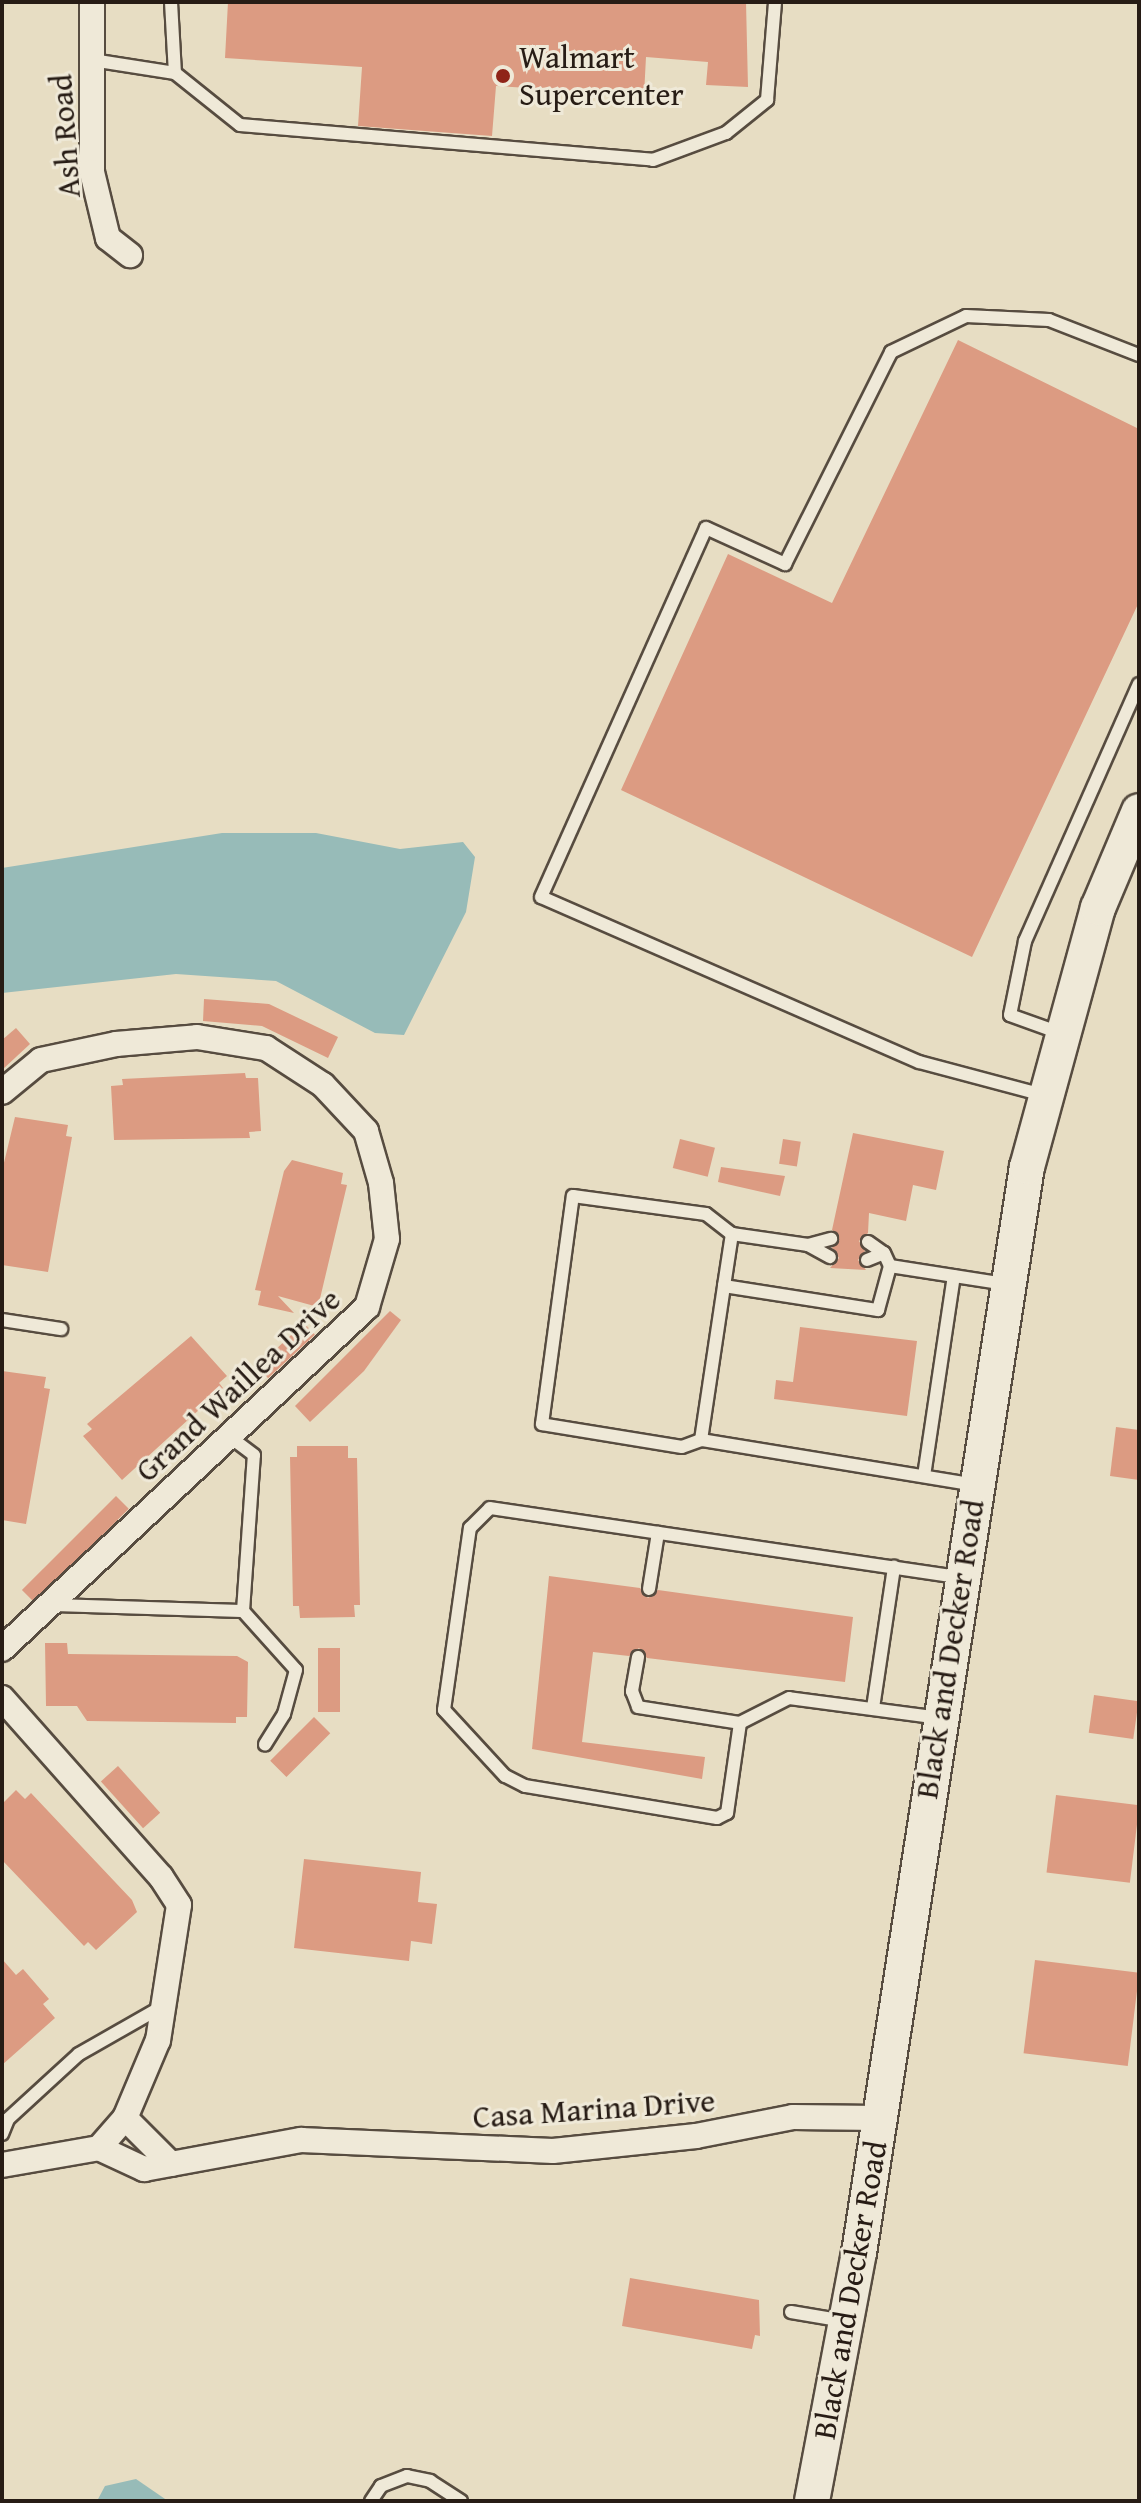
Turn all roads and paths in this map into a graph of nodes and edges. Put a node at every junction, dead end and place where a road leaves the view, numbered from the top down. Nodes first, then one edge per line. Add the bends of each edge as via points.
1 (92, 2) edge
2 (171, 2) edge
3 (775, 2) edge
4 (92, 60) junction
5 (175, 73) junction
6 (130, 255) dead end
7 (1139, 355) edge
8 (1139, 684) edge
9 (1139, 811) edge
10 (1060, 1033) junction
11 (2, 1092) edge
12 (1043, 1095) junction
13 (732, 1234) junction
14 (831, 1239) dead end
15 (868, 1242) dead end
16 (808, 1245) junction
17 (884, 1253) junction
18 (830, 1257) dead end
19 (867, 1260) dead end
20 (890, 1266) junction
21 (954, 1276) junction
22 (1009, 1284) junction
23 (724, 1286) junction
24 (2, 1320) edge
25 (61, 1329) dead end
26 (230, 1437) junction
27 (701, 1440) junction
28 (924, 1476) junction
29 (976, 1485) junction
30 (658, 1533) junction
31 (894, 1567) junction
32 (962, 1578) junction
33 (649, 1589) dead end
34 (50, 1605) junction
35 (243, 1611) junction
36 (2, 1649) edge
37 (638, 1657) dead end
38 (2, 1698) edge
39 (873, 1708) junction
40 (940, 1718) junction
41 (740, 1723) junction
42 (265, 1744) dead end
43 (163, 2006) junction
44 (125, 2118) junction
45 (879, 2118) junction
46 (2, 2134) edge
47 (150, 2139) junction
48 (99, 2148) junction
49 (122, 2163) junction
50 (171, 2164) junction
51 (2, 2165) edge
52 (791, 2312) dead end
53 (848, 2322) junction
54 (371, 2501) edge
55 (461, 2501) edge
56 (812, 2501) edge

1 - 4 street, Ash Road
2 - 5 lane
3 - 5 lane via 767,100 726,133 653,160 240,125
4 - 5 lane
4 - 6 street, Ash Road via 92,172 108,238
7 - 12 lane via 1049,320 966,316 891,352 785,564 706,528 541,897 919,1062
8 - 10 lane via 1025,941 1010,1015
9 - 10 main road, Black and Decker Road via 1098,908
10 - 12 main road, Black and Decker Road
11 - 26 street, Grand Waillea Drive via 41,1060 197,1037 266,1048 323,1085 366,1131 381,1183 387,1239 367,1307
12 - 22 main road, Black and Decker Road
13 - 16 lane
13 - 23 lane
13 - 27 lane via 706,1214 573,1196 542,1424 682,1447
14 - 16 lane
15 - 17 lane
16 - 18 lane
17 - 19 lane
17 - 20 lane
20 - 21 lane
20 - 23 lane via 878,1310
21 - 22 lane
21 - 28 lane
22 - 29 main road, Black and Decker Road
23 - 27 lane
24 - 25 lane
26 - 34 street, Grand Waillea Drive
26 - 35 lane via 254,1455
27 - 28 lane
28 - 29 lane
29 - 32 main road, Black and Decker Road
30 - 31 lane
30 - 33 lane
30 - 41 lane via 490,1508 470,1528 444,1710 505,1776 525,1786 717,1818 727,1813
31 - 32 lane
31 - 39 lane
32 - 40 main road, Black and Decker Road
34 - 35 lane
34 - 36 street, Grand Waillea Drive
35 - 42 lane via 296,1670 284,1714
37 - 41 lane via 632,1691 638,1707
38 - 43 street via 161,1877 179,1905
39 - 40 lane
39 - 41 lane via 789,1698
40 - 45 main road, Black and Decker Road
43 - 44 street via 158,2040
43 - 46 lane via 79,2054 8,2119
44 - 47 street
44 - 48 street
45 - 50 street, Casa Marina Drive via 793,2117 709,2134 553,2151 301,2140
45 - 53 main road, Black and Decker Road
47 - 49 street
47 - 50 street
48 - 49 street, Casa Marina Drive
48 - 51 street
49 - 50 street, Casa Marina Drive via 144,2169
52 - 53 lane
53 - 56 main road, Black and Decker Road
54 - 55 lane via 381,2486 407,2476 430,2481

